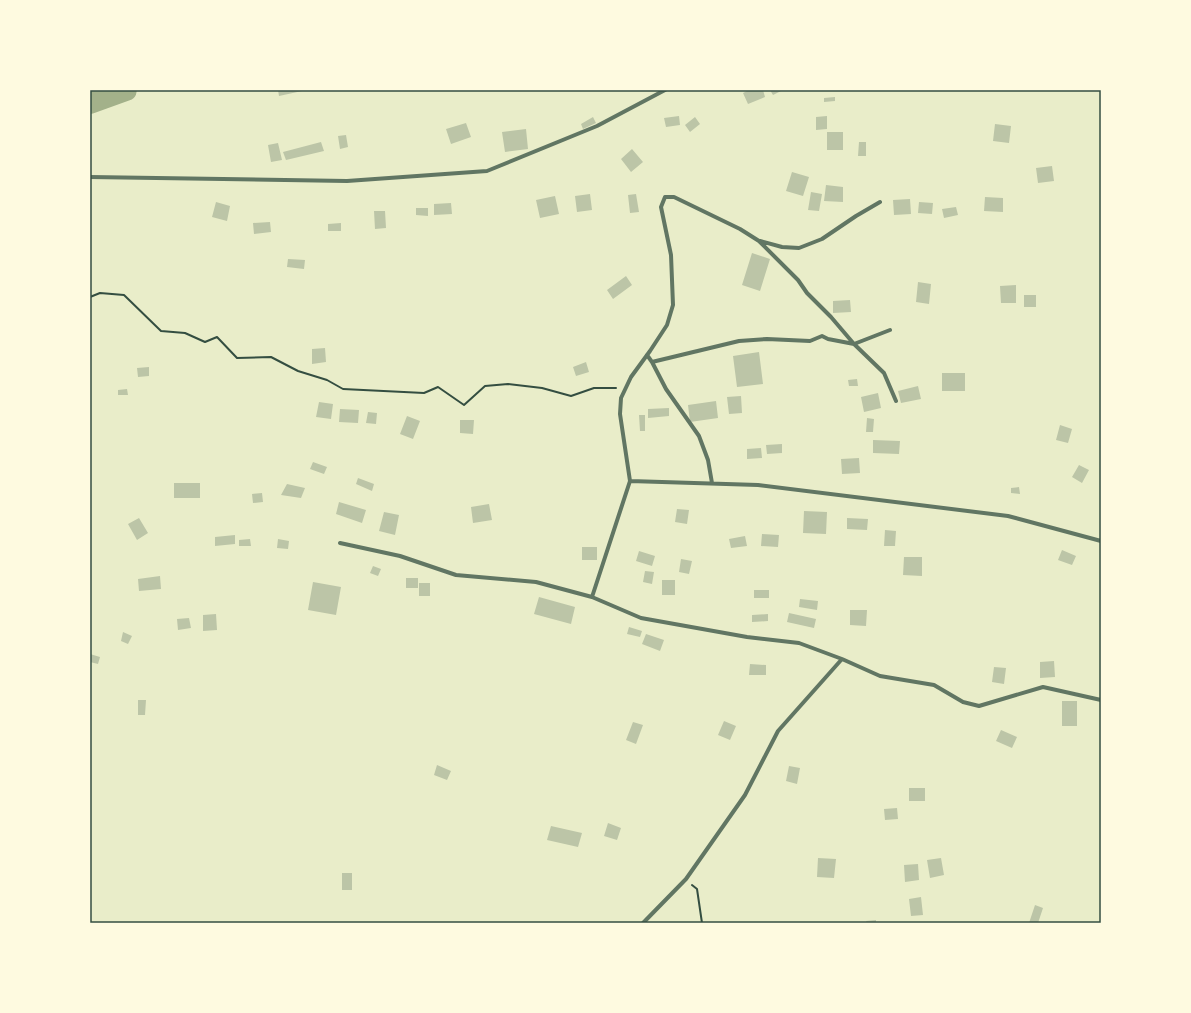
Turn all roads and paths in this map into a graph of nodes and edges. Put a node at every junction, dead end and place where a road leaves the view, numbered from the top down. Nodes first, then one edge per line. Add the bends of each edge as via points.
1 (665, 90) edge
2 (90, 177) edge
3 (880, 202) dead end
4 (759, 241) junction
5 (90, 297) edge
6 (890, 330) dead end
7 (854, 344) junction
8 (647, 355) junction
9 (652, 362) junction
10 (626, 388) junction
11 (896, 401) dead end
12 (630, 481) junction
13 (712, 483) junction
14 (1101, 541) edge
15 (340, 543) dead end
16 (592, 597) junction
17 (842, 659) junction
18 (1101, 700) edge
19 (686, 879) junction
20 (643, 923) edge
21 (702, 923) edge

1 - 2 street via 597,126 487,171 347,181
3 - 4 street via 822,239 798,248
4 - 7 street via 798,280
4 - 8 street via 674,197 665,197 661,207 671,255 673,305 667,325
5 - 10 path via 100,293 124,295 161,331 185,333 205,342 217,337 237,358 271,357 328,380 343,389 424,393 438,387 464,405 485,386 508,384 542,388 571,396 594,388
6 - 7 street
7 - 9 street via 822,336 810,341 739,341
7 - 11 street via 884,373
8 - 9 street
8 - 10 street
9 - 13 street via 666,389 699,436 708,460
10 - 12 street via 620,398 620,414
12 - 13 street
12 - 16 street
13 - 14 street via 758,485 1008,516
15 - 16 street via 400,556 456,575 536,582
16 - 17 street via 641,618 799,643
17 - 18 street via 880,676 934,685 963,702 979,706 1043,687
17 - 19 street via 778,731 745,795
19 - 20 street
19 - 21 path via 697,889

